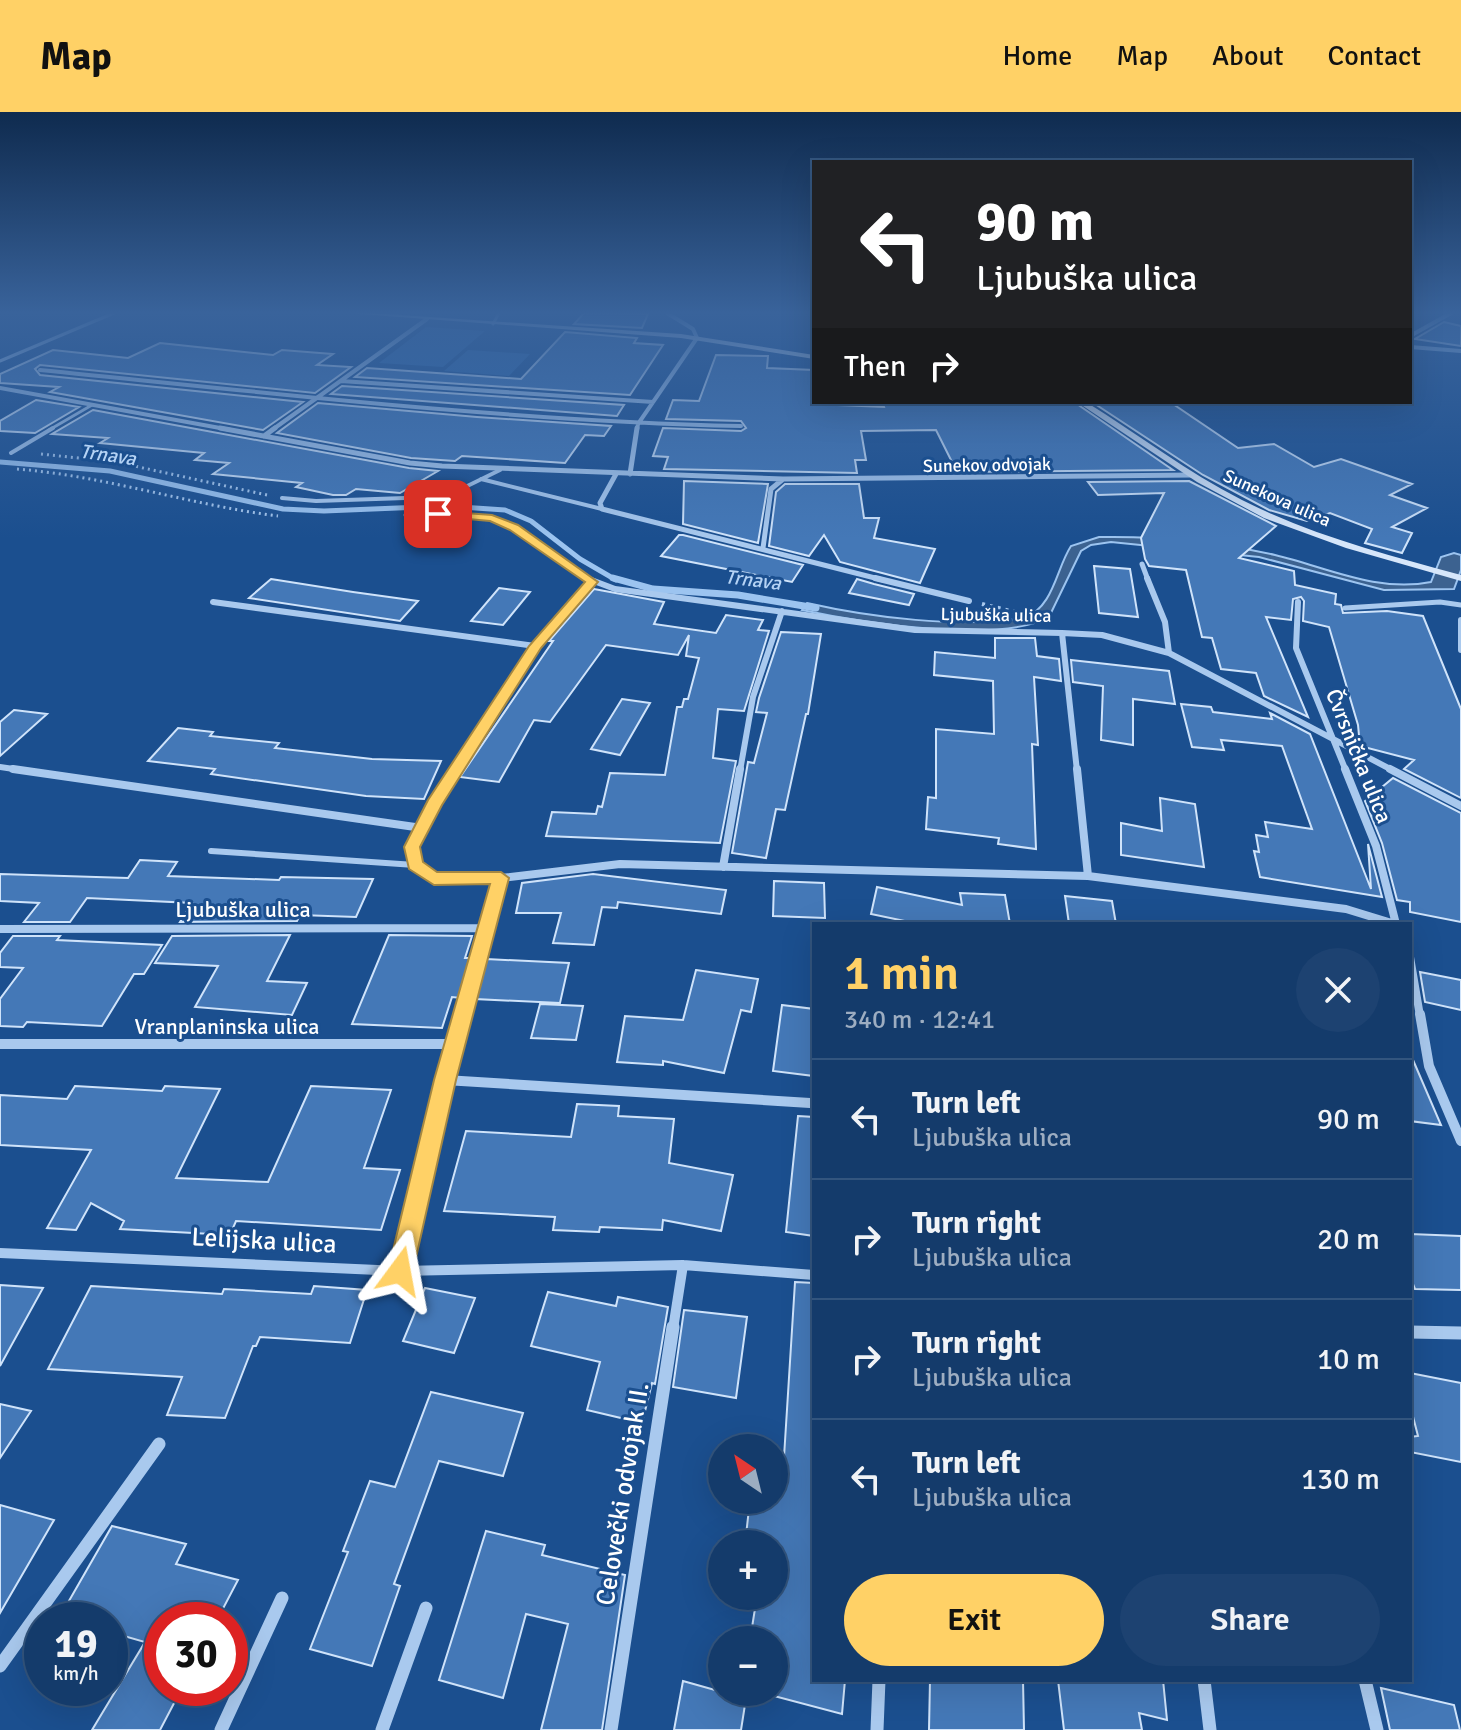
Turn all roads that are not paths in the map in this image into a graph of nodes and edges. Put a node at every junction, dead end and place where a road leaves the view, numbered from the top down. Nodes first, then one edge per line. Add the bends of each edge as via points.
1 (3, 389) edge
2 (224, 389) edge
3 (331, 389) edge
4 (453, 389) edge
5 (662, 389) edge
6 (318, 398) junction
7 (653, 402) junction
8 (1084, 404) edge
9 (92, 405) junction
10 (638, 424) junction
11 (741, 426) dead end
12 (264, 436) junction
13 (11, 453) road end
14 (500, 470) junction
15 (616, 474) junction
16 (630, 474) junction
17 (1192, 475) junction
18 (481, 479) junction
19 (783, 479) junction
20 (282, 498) road end
21 (602, 509) junction
22 (406, 515) dead end
23 (763, 548) junction
24 (1142, 564) dead end
25 (1461, 578) edge
26 (592, 582) junction
27 (969, 601) road end
28 (213, 602) dead end
29 (1298, 602) dead end
30 (1461, 605) edge
31 (1345, 608) dead end
32 (782, 611) junction
33 (1461, 620) edge
34 (1062, 633) junction
35 (535, 646) junction
36 (1461, 650) edge
37 (1169, 653) junction
38 (1330, 735) junction
39 (0, 767) edge
40 (1461, 806) edge
41 (422, 828) junction
42 (211, 851) dead end
43 (415, 865) junction
44 (723, 867) junction
45 (1088, 876) junction
46 (501, 878) junction
47 (1388, 922) edge
48 (1395, 922) edge
49 (486, 928) junction
50 (0, 929) edge
51 (1412, 968) edge
52 (0, 1044) edge
53 (455, 1044) junction
54 (445, 1080) junction
55 (810, 1103) dead end
56 (1461, 1141) edge
57 (0, 1253) edge
58 (683, 1265) junction
59 (400, 1271) junction
60 (812, 1275) edge
61 (1412, 1332) edge
62 (1461, 1333) edge
63 (159, 1444) dead end
64 (282, 1598) dead end
65 (426, 1608) dead end
66 (0, 1666) edge
67 (879, 1682) edge
68 (1204, 1682) edge
69 (1365, 1682) edge
70 (221, 1730) edge
71 (382, 1730) edge
72 (611, 1730) edge
73 (877, 1730) edge
74 (1210, 1730) edge
75 (1377, 1730) edge

1 - 9 street, Sunekov odvojak
2 - 6 street
3 - 6 street
4 - 7 street
5 - 7 street
6 - 10 street
6 - 12 street
7 - 10 street
8 - 17 main road, Sunekova ulica
9 - 12 street, Sunekov odvojak
9 - 13 lane
10 - 11 street
10 - 16 street
12 - 14 street, Sunekov odvojak via 410,463
14 - 15 street, Sunekov odvojak
14 - 18 lane
15 - 16 street, Sunekov odvojak
15 - 21 street via 602,496
16 - 19 street, Sunekov odvojak
17 - 19 street, Sunekov odvojak
17 - 25 main road, Sunekova ulica via 1295,527
18 - 20 lane via 435,497
18 - 21 lane
19 - 23 street via 771,489
21 - 23 street
22 - 26 street, Ljubuška ulica via 492,518 514,527
23 - 27 street
24 - 37 street via 1165,622
26 - 32 street, Ljubuška ulica via 666,598
26 - 35 street
28 - 35 street
29 - 38 street, Čvrsnička ulica via 1296,648
30 - 31 lane
32 - 34 street, Ljubuška ulica via 915,630
32 - 44 street via 753,697
33 - 36 street
34 - 37 street via 1102,635
34 - 45 street, Ljubuška ulica
35 - 41 street
37 - 38 street
38 - 40 street
38 - 48 street, Čvrsnička ulica via 1376,846
39 - 41 street
41 - 43 street via 412,847
42 - 43 lane
43 - 46 street via 434,878
44 - 45 street
44 - 46 street via 620,864
45 - 47 street via 1346,909
46 - 49 street
49 - 50 street, Ljubuška ulica
49 - 53 street
51 - 56 street via 1429,1066
52 - 53 street, Vranplaninska ulica
53 - 54 street
54 - 55 street
54 - 59 street
57 - 59 street, Lelijska ulica
58 - 59 street, Lelijska ulica
58 - 60 street, Lelijska ulica
58 - 72 street, Celovečki odvojak II.
61 - 62 street
63 - 66 street
64 - 70 street
65 - 71 street
67 - 73 street
68 - 74 street
69 - 75 street

